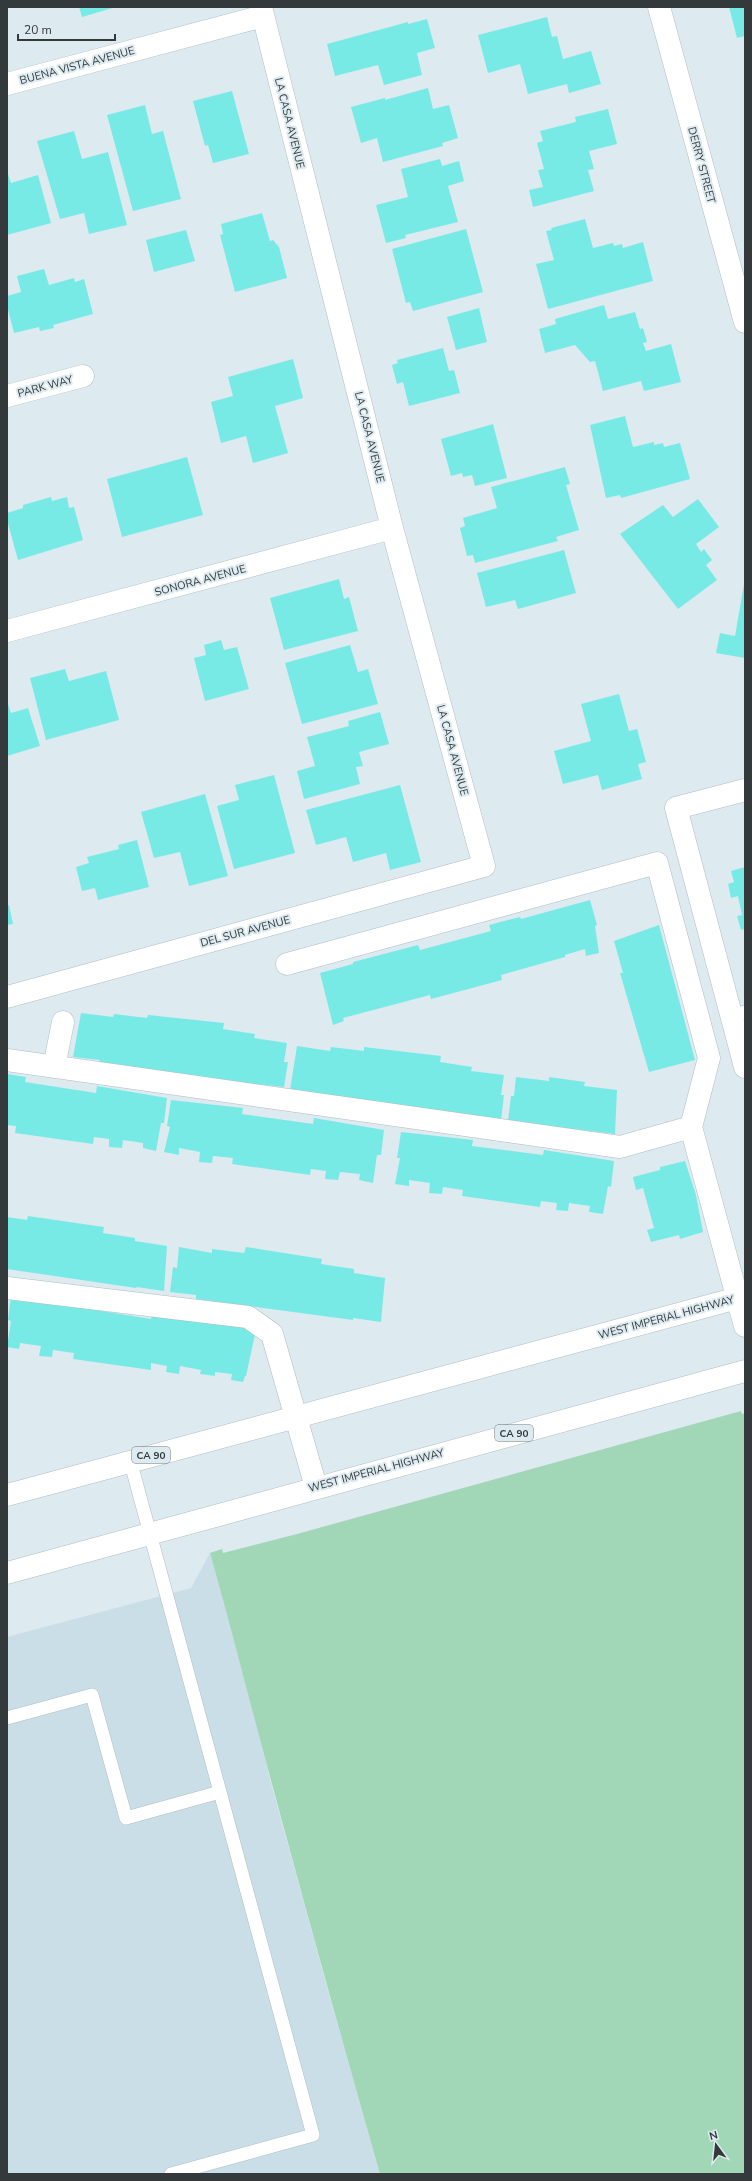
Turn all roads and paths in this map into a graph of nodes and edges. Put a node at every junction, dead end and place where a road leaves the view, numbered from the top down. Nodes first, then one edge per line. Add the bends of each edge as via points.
1 (660, 7) edge
2 (262, 12) edge
3 (7, 84) edge
4 (745, 322) edge
5 (83, 376) dead end
6 (7, 396) edge
7 (392, 528) junction
8 (7, 631) edge
9 (745, 790) edge
10 (484, 866) joint
11 (287, 964) dead end
12 (7, 997) edge
13 (738, 1014) edge
14 (63, 1022) dead end
15 (7, 1060) edge
16 (54, 1067) junction
17 (745, 1067) edge
18 (691, 1127) junction
19 (7, 1288) edge
20 (741, 1297) edge
21 (745, 1326) edge
22 (745, 1371) edge
23 (296, 1417) junction
24 (130, 1460) junction
25 (316, 1487) junction
26 (7, 1495) edge
27 (150, 1532) junction
28 (7, 1573) edge
29 (7, 1718) edge
30 (220, 1792) junction
31 (171, 2174) edge

1 - 4 street, DERRY STREET
2 - 3 street, BUENA VISTA AVENUE
2 - 7 street, LA CASA AVENUE
5 - 6 street, PARK WAY
7 - 8 street, SONORA AVENUE
7 - 10 street, LA CASA AVENUE
9 - 13 street via 676,808
10 - 12 street, DEL SUR AVENUE
11 - 18 street via 657,863 709,1058
13 - 17 street
14 - 16 street
15 - 16 street
16 - 18 street via 620,1147
18 - 20 street
19 - 23 street via 248,1317 272,1334
20 - 21 street
20 - 23 street, WEST IMPERIAL HIGHWAY / CA 90
22 - 25 street, WEST IMPERIAL HIGHWAY / CA 90
23 - 24 street, WEST IMPERIAL HIGHWAY / CA 90
23 - 25 street
24 - 26 street, WEST IMPERIAL HIGHWAY / CA 90
24 - 27 lane
25 - 27 street, WEST IMPERIAL HIGHWAY / CA 90
27 - 28 street, WEST IMPERIAL HIGHWAY / CA 90
27 - 30 lane
29 - 30 lane via 92,1695 126,1818
30 - 31 lane via 313,2135

